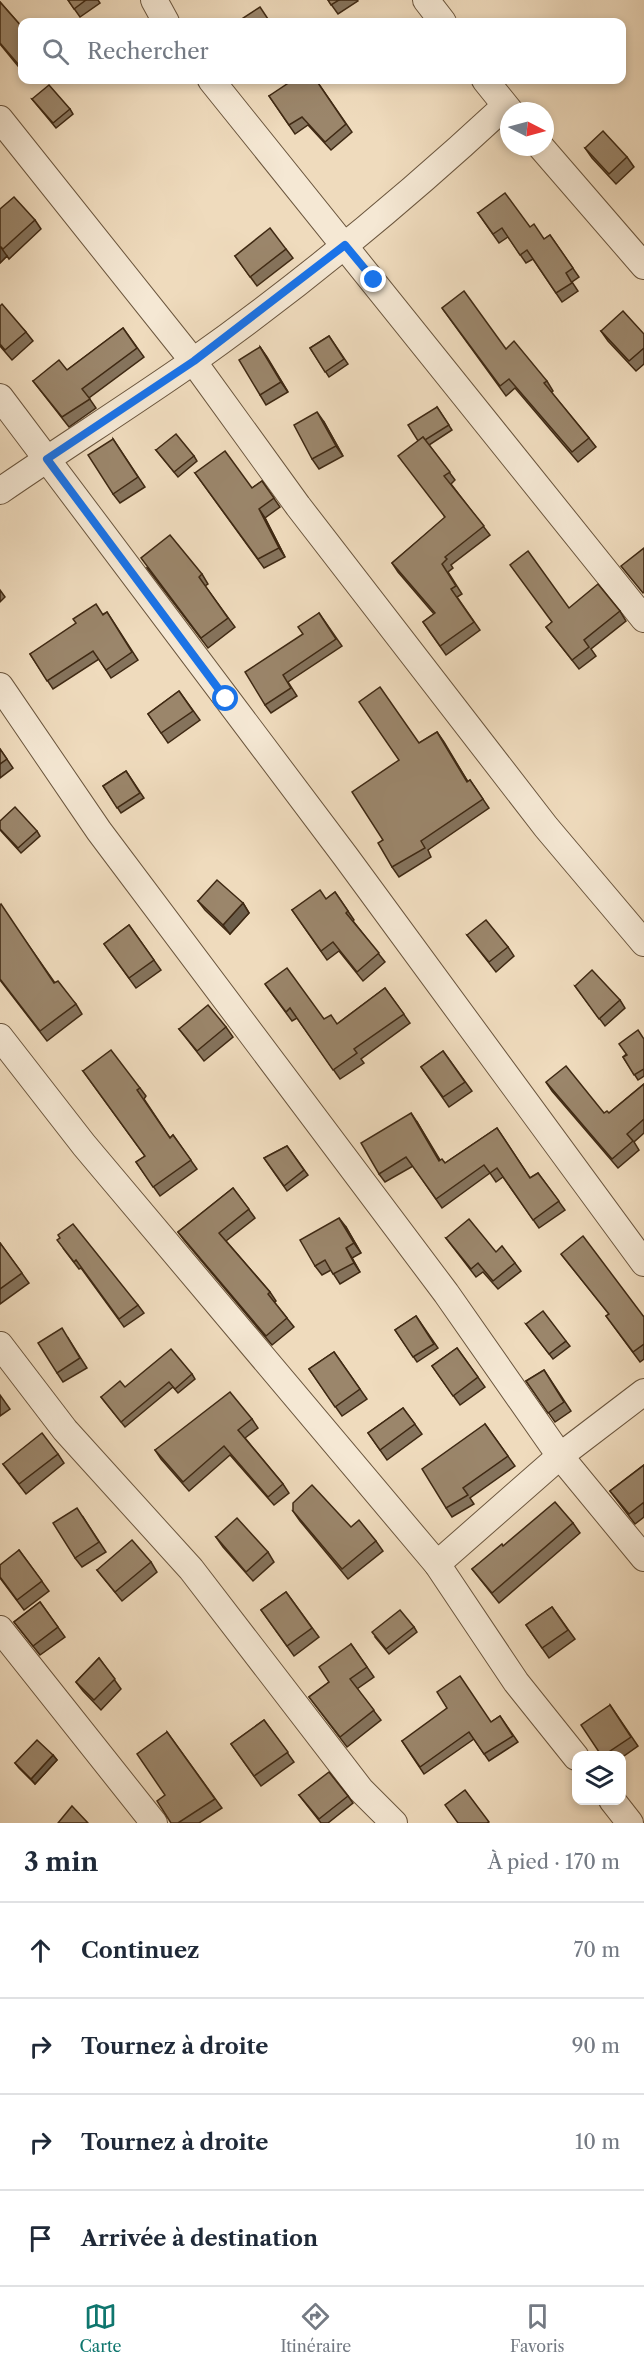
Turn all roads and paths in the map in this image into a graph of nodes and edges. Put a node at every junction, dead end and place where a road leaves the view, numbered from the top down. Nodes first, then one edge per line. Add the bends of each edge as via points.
1 (154, 0) edge
2 (426, 0) edge
3 (164, 18) edge
4 (440, 18) edge
5 (214, 84) edge
6 (488, 84) edge
7 (502, 102) edge
8 (500, 114) edge
9 (0, 119) edge
10 (549, 156) edge
11 (345, 245) junction
12 (644, 266) edge
13 (194, 361) junction
14 (0, 397) edge
15 (47, 459) junction
16 (0, 490) edge
17 (644, 619) edge
18 (0, 686) edge
19 (644, 944) edge
20 (0, 1037) edge
21 (644, 1263) edge
22 (0, 1345) edge
23 (644, 1392) edge
24 (560, 1456) junction
25 (644, 1558) edge
26 (437, 1564) junction
27 (0, 1629) edge
28 (572, 1752) edge
29 (616, 1805) edge
30 (154, 1823) edge
31 (394, 1823) edge
32 (630, 1823) edge

1 - 3 street
2 - 4 street
5 - 11 street
6 - 7 street
8 - 11 street
9 - 13 street
10 - 12 street
11 - 13 street
11 - 17 street
13 - 15 street
13 - 19 street via 298,506 531,808
14 - 15 street
15 - 16 street
15 - 21 street
18 - 24 street via 99,831 446,1293
20 - 26 street via 84,1145
22 - 31 street via 65,1430 191,1569 361,1790
23 - 24 street
24 - 25 street
24 - 26 street
26 - 28 street via 516,1682
27 - 30 street
29 - 32 street

